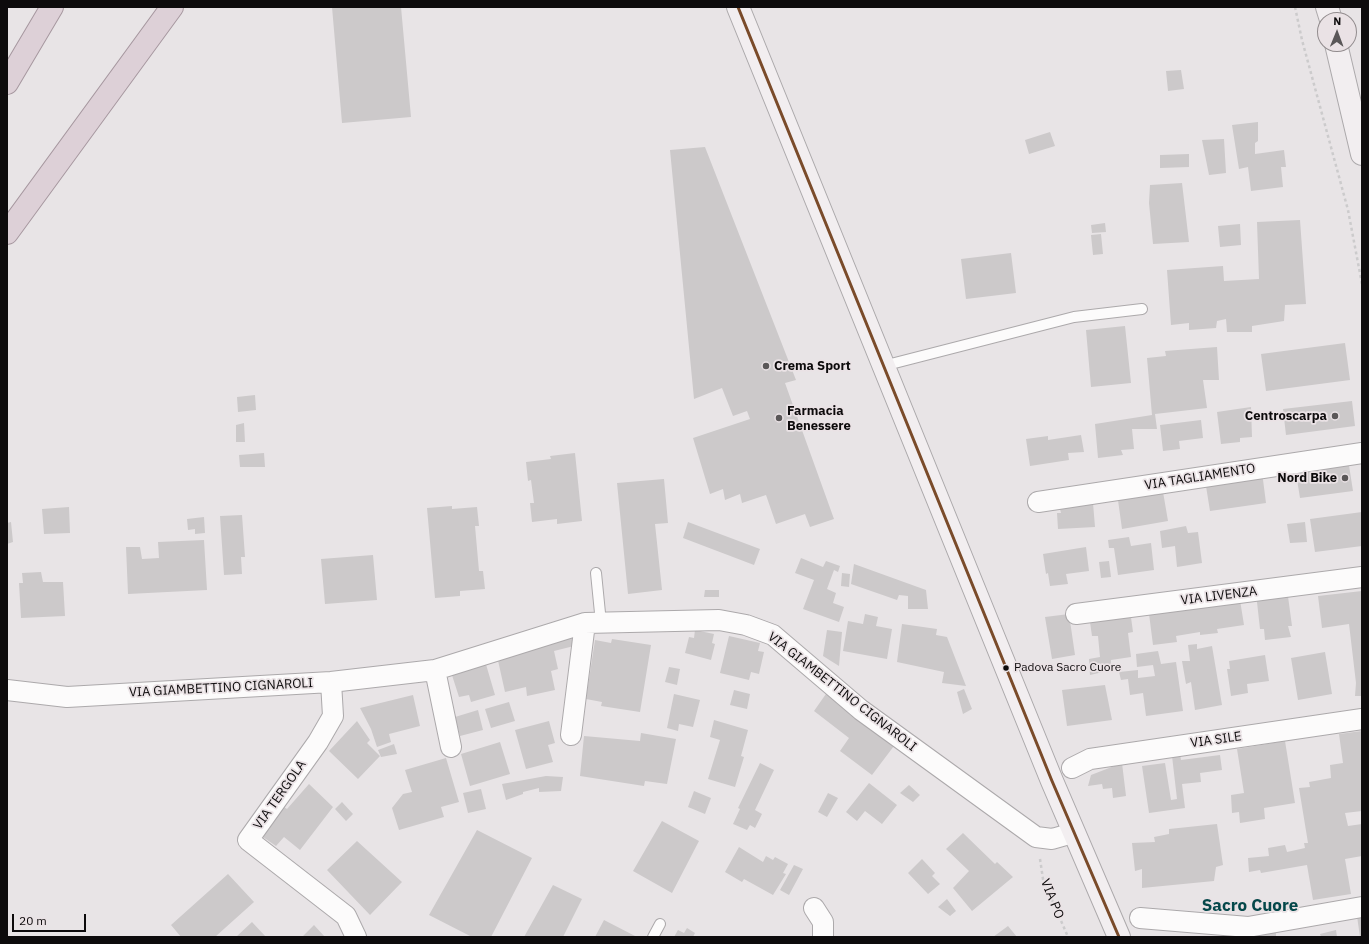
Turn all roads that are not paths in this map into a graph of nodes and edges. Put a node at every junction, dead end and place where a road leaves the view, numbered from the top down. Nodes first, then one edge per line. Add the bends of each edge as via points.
1 (52, 7) edge
2 (172, 7) edge
3 (740, 9) edge
4 (1338, 52) edge
5 (7, 83) edge
6 (1362, 154) edge
7 (7, 233) edge
8 (1142, 309) dead end
9 (883, 366) junction
10 (1362, 453) edge
11 (1038, 502) dead end
12 (596, 573) dead end
13 (1362, 577) edge
14 (1076, 614) dead end
15 (593, 623) junction
16 (435, 670) junction
17 (331, 682) junction
18 (7, 690) edge
19 (1362, 719) edge
20 (570, 735) dead end
21 (451, 747) dead end
22 (1072, 768) dead end
23 (1073, 833) junction
24 (1362, 906) edge
25 (814, 908) dead end
26 (1140, 918) dead end
27 (660, 924) dead end
28 (1248, 932) edge
29 (356, 937) edge
30 (653, 937) edge
31 (823, 937) edge
32 (1119, 937) edge

1 - 5 highway
2 - 7 highway
3 - 9 main road
4 - 6 main road
8 - 9 lane via 1074,317
9 - 23 main road
10 - 11 street, VIA TAGLIAMENTO
12 - 15 lane
13 - 14 street, VIA LIVENZA
15 - 16 street, VIA GIAMBETTINO CIGNAROLI
15 - 20 street
15 - 23 street, VIA GIAMBETTINO CIGNAROLI via 719,620 746,625 773,635 861,710 1036,837 1052,839
16 - 17 street, VIA GIAMBETTINO CIGNAROLI
16 - 21 street
17 - 18 street, VIA GIAMBETTINO CIGNAROLI via 67,698
17 - 29 street, VIA TERGOLA via 333,716 318,742 248,840 346,916
19 - 22 street, VIA SILE via 1090,759
23 - 32 main road
24 - 28 street
25 - 31 street via 823,922
26 - 28 street
27 - 30 lane

